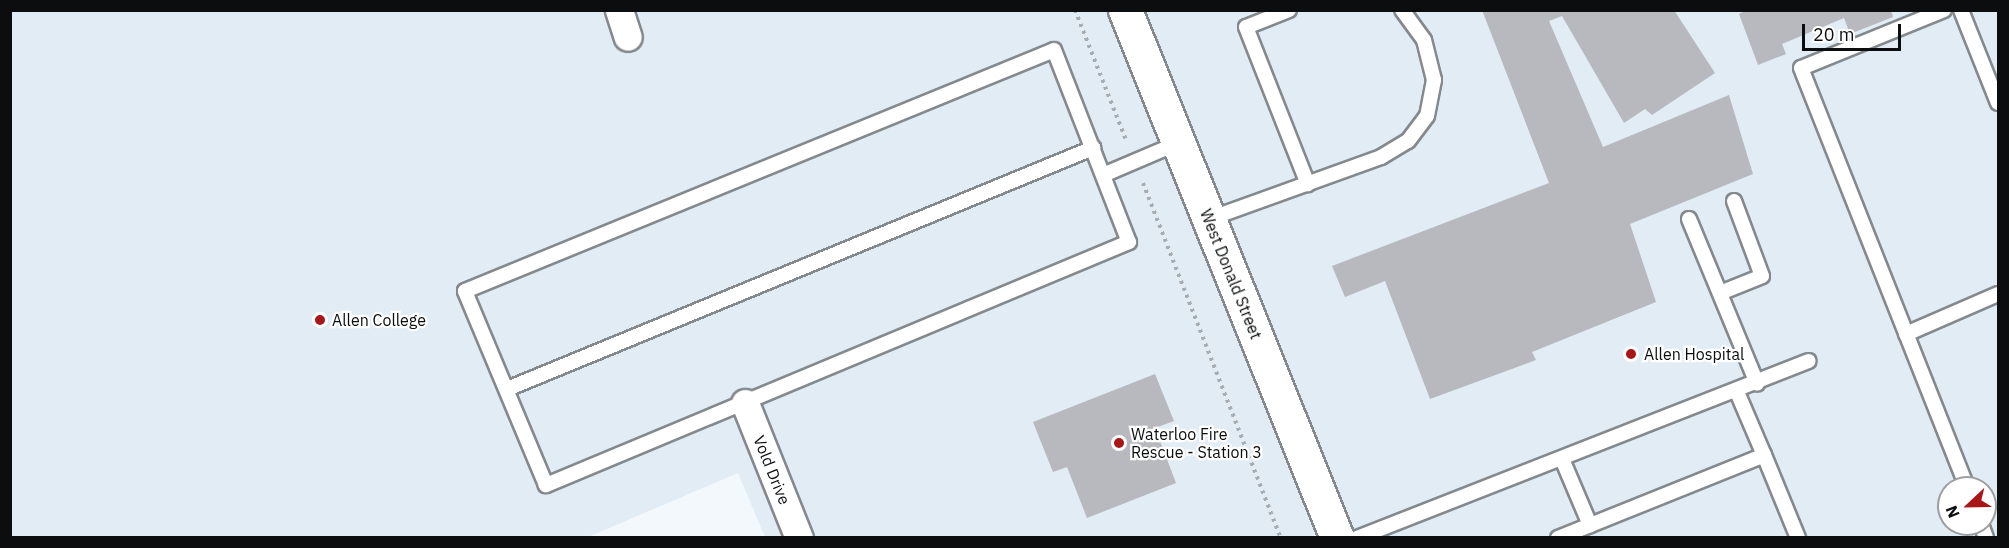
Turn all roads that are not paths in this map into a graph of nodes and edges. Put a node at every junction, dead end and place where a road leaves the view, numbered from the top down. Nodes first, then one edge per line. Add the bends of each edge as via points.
1 (619, 10) edge
2 (1125, 10) edge
3 (1944, 10) edge
4 (1961, 10) edge
5 (1287, 11) edge
6 (1405, 11) edge
7 (628, 37) dead end
8 (1998, 103) edge
9 (1178, 143) junction
10 (1093, 148) junction
11 (1103, 175) junction
12 (1308, 184) junction
13 (1734, 201) dead end
14 (1209, 219) junction
15 (1689, 219) dead end
16 (1720, 293) junction
17 (1998, 294) edge
18 (1906, 334) junction
19 (1809, 361) dead end
20 (1757, 383) junction
21 (507, 389) junction
22 (1737, 392) junction
23 (745, 403) junction
24 (1764, 455) junction
25 (1562, 459) junction
26 (1962, 476) edge
27 (1590, 525) junction
28 (799, 537) edge
29 (1337, 537) edge
30 (1358, 537) edge
31 (1558, 537) edge
32 (1798, 537) edge

1 - 7 street
2 - 9 main road, West Donald Street
3 - 18 lane via 1801,68
4 - 8 lane
5 - 12 lane via 1246,27
6 - 12 lane via 1424,40 1434,80 1427,116 1408,141 1381,157
9 - 11 lane
9 - 14 main road, West Donald Street
10 - 11 lane
10 - 21 lane
10 - 21 lane via 1054,50 465,291
11 - 23 lane via 1129,242
12 - 14 lane
13 - 16 lane via 1762,276
14 - 29 main road, West Donald Street
15 - 16 lane
16 - 20 lane
17 - 18 lane
18 - 26 lane
19 - 20 lane
20 - 22 lane
21 - 23 lane via 546,485
22 - 24 lane
22 - 25 lane
23 - 28 street, Vold Drive
24 - 27 lane
24 - 32 lane
25 - 27 lane
25 - 30 lane
27 - 31 lane

